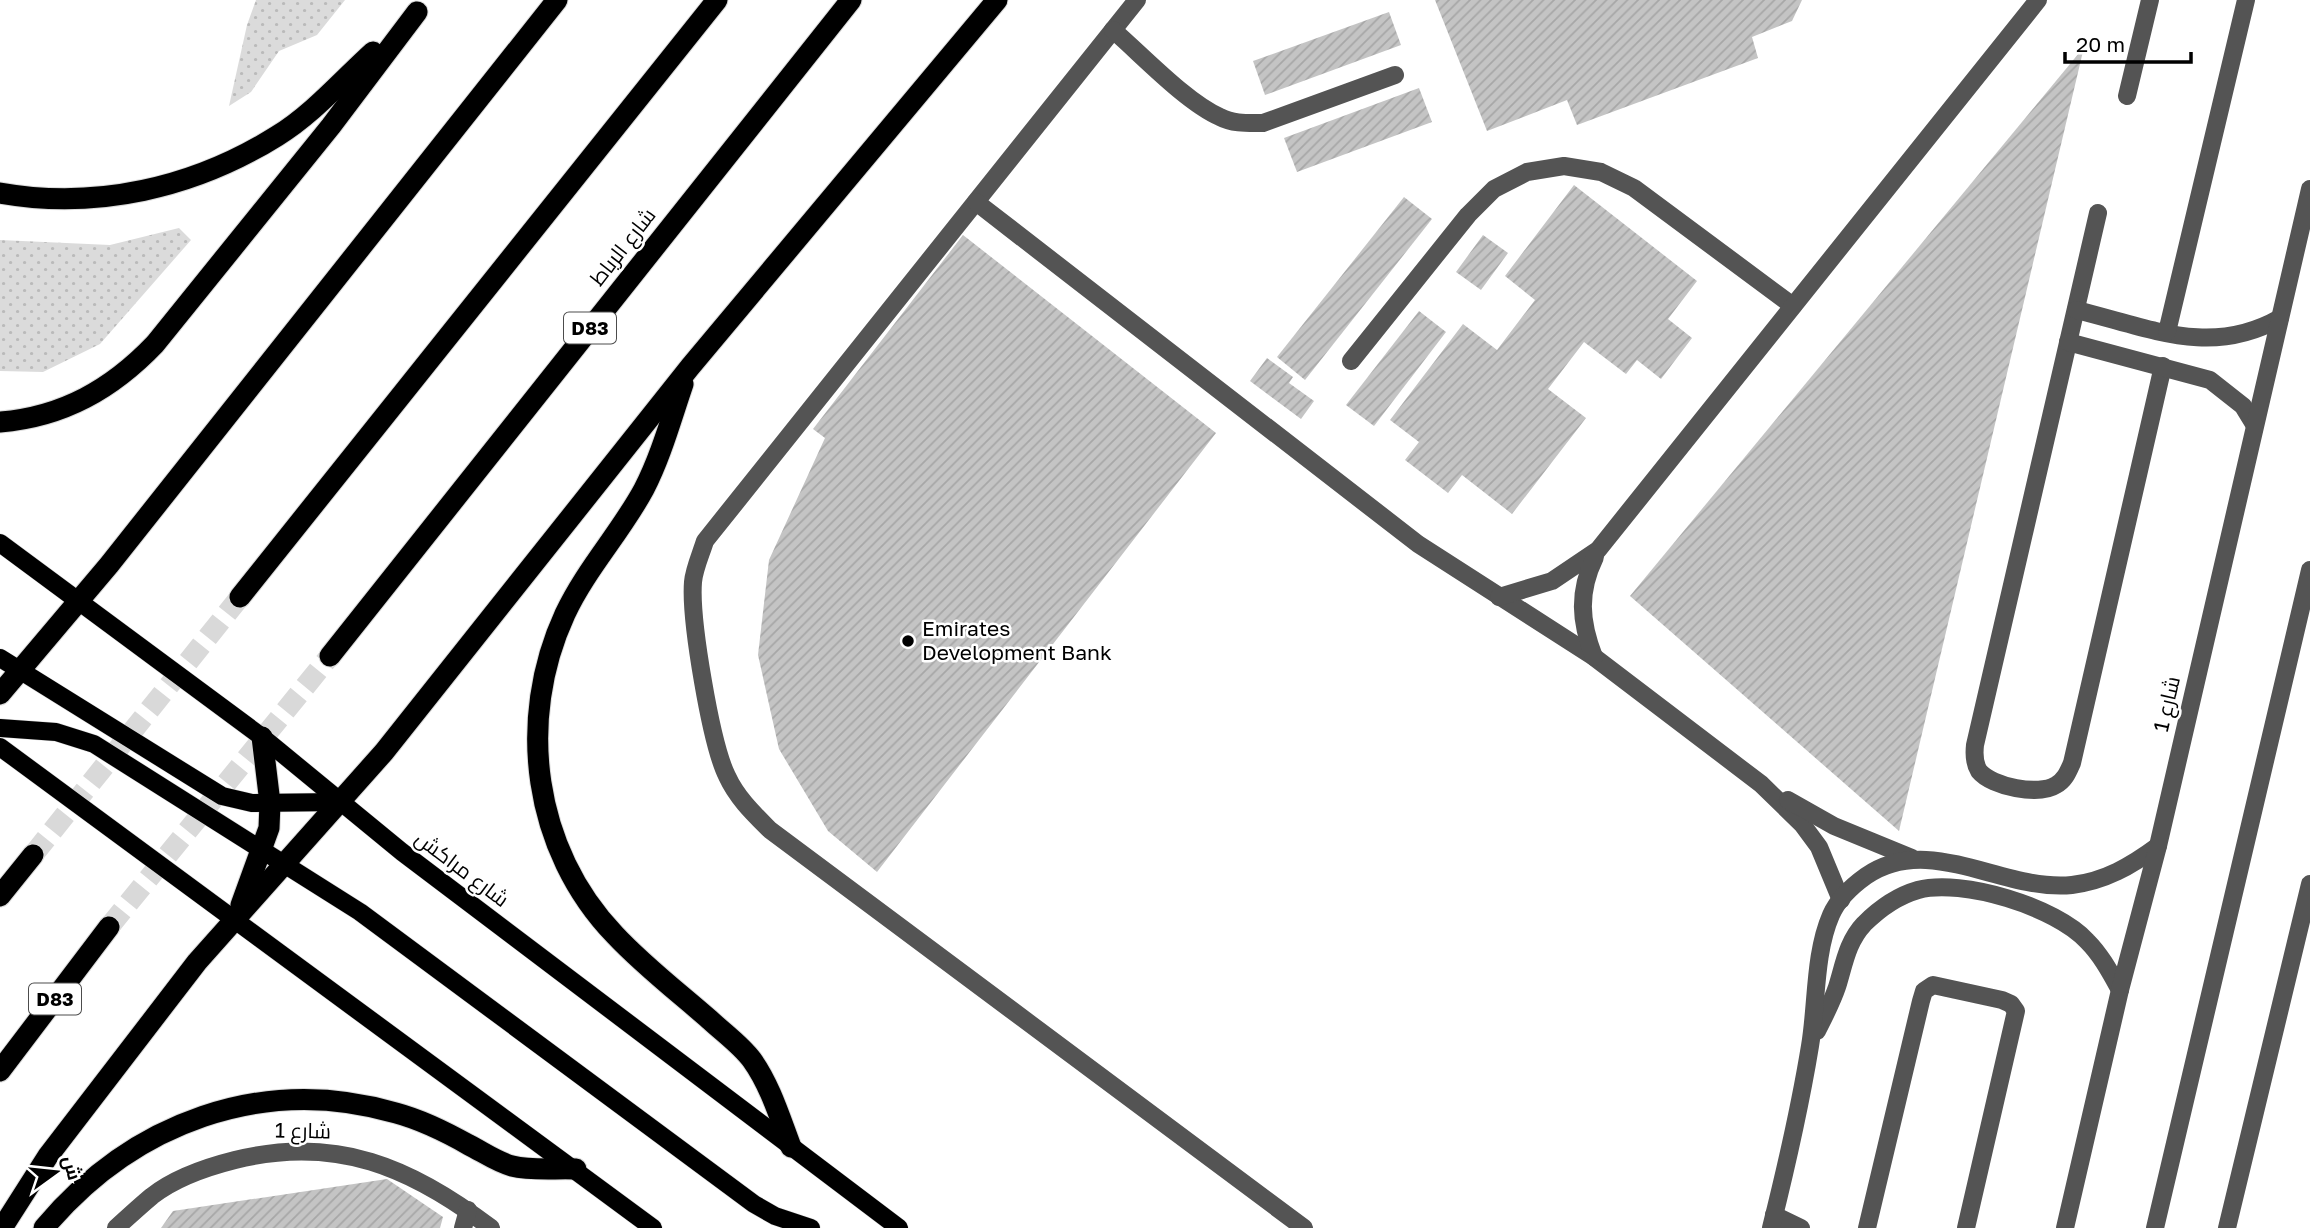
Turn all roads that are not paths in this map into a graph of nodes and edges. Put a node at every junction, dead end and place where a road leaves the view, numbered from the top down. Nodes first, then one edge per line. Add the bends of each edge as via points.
1 (557, 0) edge
2 (718, 0) edge
3 (851, 0) edge
4 (997, 0) edge
5 (1137, 0) edge
6 (2038, 0) edge
7 (2150, 0) edge
8 (2246, 0) edge
9 (423, 6) edge
10 (1114, 30) junction
11 (1395, 75) dead end
12 (2127, 96) dead end
13 (2310, 189) edge
14 (0, 193) edge
15 (976, 202) junction
16 (2098, 213) dead end
17 (1793, 306) junction
18 (2076, 310) junction
19 (2280, 318) junction
20 (2167, 331) junction
21 (2068, 342) junction
22 (1351, 361) dead end
23 (2163, 366) junction
24 (690, 367) junction
25 (0, 422) edge
26 (2254, 424) junction
27 (0, 543) edge
28 (1598, 550) junction
29 (2310, 570) edge
30 (240, 597) tunnel mouth
31 (1499, 597) junction
32 (77, 603) junction
33 (330, 656) tunnel mouth
34 (1594, 657) junction
35 (0, 658) edge
36 (19, 672) junction
37 (0, 694) edge
38 (0, 728) edge
39 (262, 737) junction
40 (0, 747) edge
41 (1761, 784) junction
42 (339, 802) junction
43 (270, 803) junction
44 (2158, 846) junction
45 (262, 850) junction
46 (33, 855) tunnel mouth
47 (1912, 858) junction
48 (285, 864) junction
49 (2310, 884) edge
50 (0, 896) edge
51 (1841, 901) junction
52 (235, 920) junction
53 (109, 927) tunnel mouth
54 (2120, 989) junction
55 (1810, 1047) junction
56 (0, 1071) edge
57 (791, 1147) junction
58 (576, 1169) junction
59 (468, 1210) junction
60 (1772, 1222) edge
61 (2, 1228) edge
62 (44, 1228) edge
63 (116, 1228) edge
64 (463, 1228) edge
65 (491, 1228) edge
66 (653, 1228) edge
67 (811, 1228) edge
68 (899, 1228) edge
69 (1304, 1228) edge
70 (1801, 1228) edge
71 (1867, 1228) edge
72 (1966, 1228) edge
73 (2065, 1228) edge
74 (2155, 1228) edge
75 (2227, 1228) edge

1 - 32 highway
2 - 30 highway
3 - 33 highway, شارع الرباط / D83
4 - 24 highway
5 - 10 street
6 - 17 street
7 - 12 street
8 - 20 street
9 - 14 highway via 334,90 278,135 221,167 159,188 94,199
9 - 25 highway via 131,370 71,407
10 - 11 street via 1202,107 1241,123 1263,122
10 - 15 street
13 - 19 street, شارع 1
15 - 31 street via 1418,544
15 - 69 street via 705,541 693,582 695,624 715,742 726,776 745,806 770,830
16 - 18 street
17 - 22 street via 1634,188 1601,172 1564,166 1527,172 1494,189
17 - 28 street
18 - 20 street
18 - 21 street
19 - 20 street via 2227,338 2194,338
19 - 26 street, شارع 1
21 - 23 street
21 - 23 street via 1975,745 1978,769 1997,783 2044,790 2067,776
23 - 26 street via 2210,380 2243,406
24 - 42 highway via 384,752
24 - 57 highway via 645,487 586,576 549,652 540,694 540,779 561,855 580,890 629,950 751,1058
26 - 44 street, شارع 1
27 - 32 main road, شارع مراكش
28 - 31 street via 1552,582
28 - 34 street via 1581,603 1584,631
29 - 74 street
31 - 34 street
32 - 36 highway
32 - 39 main road, شارع مراكش
34 - 41 street
35 - 36 main road
36 - 37 highway
36 - 43 main road via 208,790 237,801
38 - 45 main road via 56,732 94,744
39 - 42 main road, شارع مراكش
39 - 43 highway
40 - 52 main road
41 - 47 street via 1834,826
41 - 51 street via 1802,824 1819,848
42 - 43 main road
42 - 48 highway
42 - 57 main road, شارع مراكش
43 - 45 highway
44 - 47 street via 2131,866 2071,885 2038,884
44 - 54 street, شارع 1
45 - 48 main road
45 - 52 highway
46 - 50 highway
47 - 51 street via 1879,867 1851,887
48 - 52 highway
48 - 67 main road via 360,912 754,1204
49 - 75 street
51 - 55 street via 1831,915 1823,948
52 - 58 main road
52 - 61 highway via 197,962 48,1156
53 - 56 highway, D83
54 - 55 street via 2086,939 2035,906 1952,886 1919,890 1888,904 1862,926 1845,955 1837,988
54 - 73 street, شارع 1
55 - 60 street
57 - 68 main road, شارع مراكش
58 - 62 highway via 510,1165 440,1129 352,1103 261,1102 207,1114 136,1146 100,1170
58 - 66 main road
59 - 63 street, شارع 1 via 416,1178 369,1159 318,1150 267,1152 208,1166 154,1195
59 - 64 street
59 - 65 street, شارع 1
60 - 70 street
71 - 72 street via 1921,1001 1924,991 1933,985 2002,1000 2016,1011

